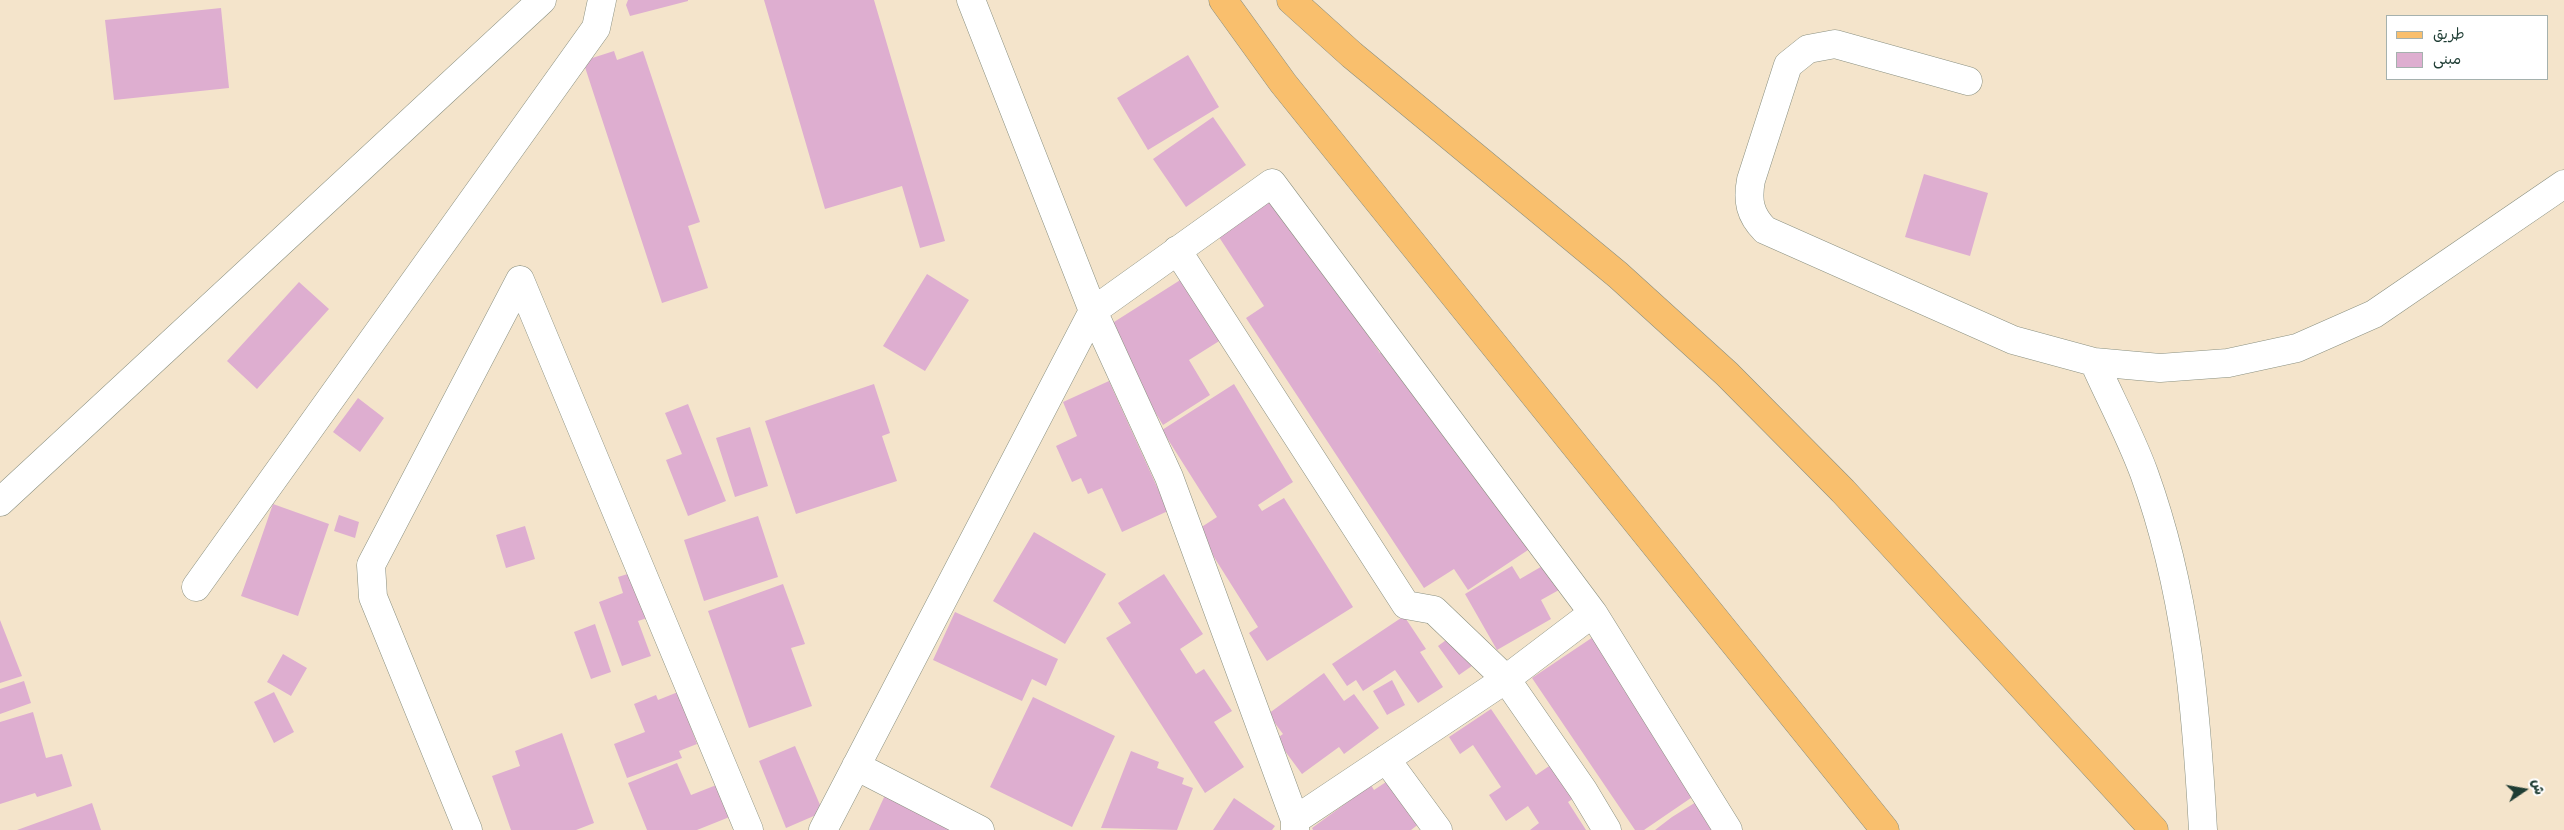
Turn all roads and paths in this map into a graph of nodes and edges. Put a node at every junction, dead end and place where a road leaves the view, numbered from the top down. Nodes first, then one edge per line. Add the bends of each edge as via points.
1 (542, 0) edge
2 (602, 0) edge
3 (970, 0) edge
4 (1223, 0) edge
5 (1291, 0) edge
6 (1968, 80) dead end
7 (2564, 184) edge
8 (1177, 250) junction
9 (1092, 312) junction
10 (2094, 362) junction
11 (0, 502) edge
12 (196, 587) dead end
13 (1593, 613) junction
14 (1506, 679) junction
15 (1386, 759) junction
16 (856, 766) junction
17 (1295, 825) edge
18 (468, 830) edge
19 (749, 830) edge
20 (823, 830) edge
21 (980, 830) edge
22 (1438, 830) edge
23 (1606, 830) edge
24 (1728, 830) edge
25 (1886, 830) edge
26 (2154, 830) edge
27 (2203, 830) edge

1 - 11 street
2 - 12 street via 596,28
3 - 9 street
4 - 25 main road via 1283,83
5 - 26 main road via 1352,55 1610,269 1727,374 1849,498
6 - 10 street via 1835,44 1808,48 1788,65 1751,180 1750,207 1765,230 2013,340
7 - 10 street via 2374,314 2297,348 2228,363 2160,368
8 - 9 street
8 - 13 street via 1272,183
8 - 14 street via 1406,605 1434,610
9 - 16 street
9 - 17 street via 1169,477
10 - 27 street via 2143,471 2179,595 2191,672
13 - 14 street
13 - 24 street
14 - 15 street
14 - 23 street via 1583,790
15 - 17 street
15 - 22 street
16 - 20 street
16 - 21 street
18 - 19 street via 373,597 371,565 520,280

